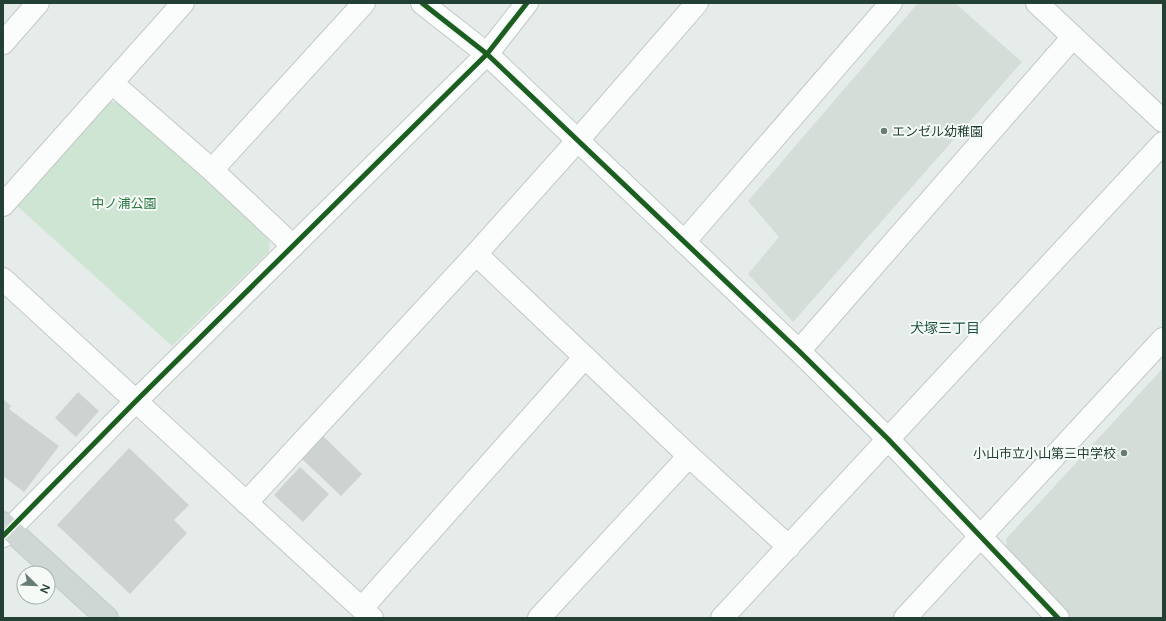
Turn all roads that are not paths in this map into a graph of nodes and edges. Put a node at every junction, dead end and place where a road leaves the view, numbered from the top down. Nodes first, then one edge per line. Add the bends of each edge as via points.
1 (38, 3) edge
2 (183, 3) edge
3 (364, 3) edge
4 (422, 3) edge
5 (527, 3) edge
6 (697, 3) edge
7 (891, 3) edge
8 (1037, 3) edge
9 (1073, 37) junction
10 (3, 43) edge
11 (487, 54) junction
12 (112, 83) junction
13 (1163, 121) edge
14 (578, 140) junction
15 (1163, 143) edge
16 (212, 170) junction
17 (3, 205) edge
18 (684, 242) junction
19 (293, 246) junction
20 (476, 254) junction
21 (3, 279) edge
22 (1163, 339) edge
23 (799, 352) junction
24 (584, 357) junction
25 (136, 402) junction
26 (888, 439) junction
27 (689, 456) junction
28 (246, 503) junction
29 (5, 529) edge
30 (981, 535) junction
31 (789, 547) junction
32 (367, 613) edge
33 (107, 618) edge
34 (539, 618) edge
35 (722, 618) edge
36 (905, 618) edge
37 (1058, 618) edge

1 - 10 street
2 - 12 street
3 - 16 street
4 - 11 street
5 - 11 street
6 - 14 street
7 - 18 street
8 - 9 street
9 - 13 street
9 - 23 street
11 - 14 street
11 - 19 street
12 - 16 street
12 - 17 street
14 - 18 street
14 - 20 street
15 - 26 street
16 - 19 street
18 - 23 street
19 - 25 street
20 - 24 street
20 - 28 street
21 - 25 street
22 - 30 street
23 - 26 street
24 - 27 street
24 - 32 street
25 - 28 street
25 - 29 street
26 - 30 street
26 - 31 street
27 - 31 street
27 - 34 street
28 - 32 street
29 - 33 main road
30 - 36 street
30 - 37 street
31 - 35 street

